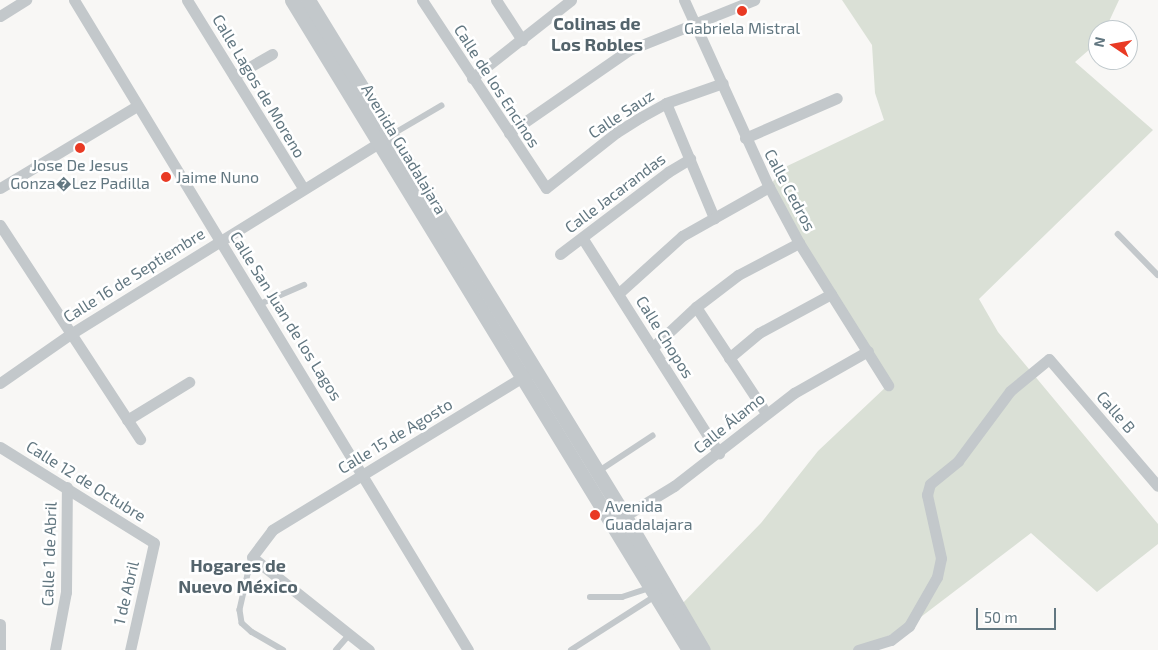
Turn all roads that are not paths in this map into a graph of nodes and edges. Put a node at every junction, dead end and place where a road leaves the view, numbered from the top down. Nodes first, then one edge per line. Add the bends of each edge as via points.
1 (26, 0) edge
2 (74, 0) edge
3 (187, 0) edge
4 (292, 0) edge
5 (308, 0) edge
6 (422, 0) edge
7 (496, 0) edge
8 (571, 0) edge
9 (684, 0) edge
10 (753, 0) edge
11 (0, 16) edge
12 (694, 22) junction
13 (522, 40) junction
14 (272, 54) dead end
15 (234, 76) junction
16 (472, 78) junction
17 (723, 83) junction
18 (837, 98) dead end
19 (666, 103) junction
20 (137, 106) junction
21 (440, 106) dead end
22 (508, 133) junction
23 (745, 138) junction
24 (385, 139) junction
25 (690, 159) junction
26 (0, 188) edge
27 (303, 188) junction
28 (546, 188) joint
29 (769, 188) junction
30 (714, 218) junction
31 (0, 225) edge
32 (1118, 234) dead end
33 (583, 239) junction
34 (220, 240) junction
35 (800, 243) junction
36 (560, 254) dead end
37 (1158, 275) edge
38 (304, 285) dead end
39 (620, 293) junction
40 (831, 294) junction
41 (260, 304) junction
42 (696, 307) junction
43 (69, 335) junction
44 (652, 348) junction
45 (868, 350) junction
46 (729, 358) junction
47 (529, 373) junction
48 (189, 382) dead end
49 (0, 383) edge
50 (888, 385) dead end
51 (766, 412) junction
52 (127, 420) junction
53 (652, 436) dead end
54 (140, 439) dead end
55 (0, 446) edge
56 (719, 453) junction
57 (364, 474) junction
58 (591, 476) junction
59 (1158, 486) edge
60 (66, 487) junction
61 (618, 520) junction
62 (154, 543) joint
63 (252, 557) junction
64 (654, 591) junction
65 (590, 597) dead end
66 (0, 624) edge
67 (349, 635) junction
68 (0, 650) edge
69 (55, 650) edge
70 (130, 650) edge
71 (283, 650) edge
72 (336, 650) edge
73 (369, 650) edge
74 (468, 650) edge
75 (571, 650) edge
76 (689, 650) edge
77 (703, 650) edge
78 (858, 650) edge

1 - 11 street
2 - 20 street, Calle San Juan de los Lagos
3 - 15 street, Calle Lagos de Moreno
4 - 24 street, Avenida Guadalajara
5 - 24 street, Avenida Guadalajara
6 - 16 street, Calle de los Encinos
7 - 13 street
8 - 13 street
9 - 12 street, Calle Cedros
10 - 12 street
12 - 17 street, Calle Cedros
12 - 22 street via 620,55
13 - 16 street
14 - 15 street
15 - 27 street, Calle Lagos de Moreno
16 - 22 street, Calle de los Encinos
17 - 19 street, Calle Sauz
17 - 23 street, Calle Cedros
18 - 23 street
19 - 25 street
19 - 28 street, Calle Sauz via 617,132
20 - 26 street
20 - 34 street, Calle San Juan de los Lagos
21 - 24 lane
22 - 28 street, Calle de los Encinos
23 - 29 street, Calle Cedros
24 - 27 street, Calle 16 de Septiembre
24 - 47 street, Avenida Guadalajara
25 - 30 street
25 - 33 street, Calle Jacarandas via 668,172
27 - 34 street, Calle 16 de Septiembre
29 - 30 street
29 - 35 street, Calle Cedros
30 - 39 street via 682,236
31 - 43 street
32 - 37 lane
33 - 36 street, Calle Jacarandas
33 - 39 street, Calle Chopos
34 - 41 street, Calle San Juan de los Lagos
34 - 43 street, Calle 16 de Septiembre
35 - 40 street, Calle Cedros
35 - 42 street via 738,276
38 - 41 lane
39 - 44 street, Calle Chopos
40 - 45 street, Calle Cedros
40 - 46 street via 759,333
41 - 57 street, Calle San Juan de los Lagos
42 - 44 street
42 - 46 street
43 - 49 street, Calle 16 de Septiembre
43 - 52 street
44 - 56 street, Calle Chopos
45 - 50 street, Calle Cedros
45 - 51 street, Calle Álamo
46 - 51 street
47 - 57 street, Calle 15 de Agosto
47 - 58 street, Avenida Guadalajara
48 - 52 street
51 - 56 street, Calle Álamo
52 - 54 street
53 - 58 lane
55 - 60 street, Calle 12 de Octubre
56 - 61 street, Calle Álamo
57 - 63 street, Calle 15 de Agosto via 272,530
57 - 74 street, Calle San Juan de los Lagos
58 - 61 street, Avenida Guadalajara
59 - 78 street, Calle B via 1049,359 1010,391 958,461 930,484 928,495 942,558 937,577 909,626 891,640
60 - 62 street, Calle 12 de Octubre
60 - 69 street, Calle 1 de Abril via 66,592
61 - 64 street, Avenida Guadalajara
61 - 77 street, Avenida Guadalajara
62 - 70 street, 1 de Abril
63 - 67 street
63 - 71 lane via 240,610 242,623
64 - 65 lane
64 - 75 lane
64 - 76 street, Avenida Guadalajara
66 - 68 street
67 - 72 lane
67 - 73 street

